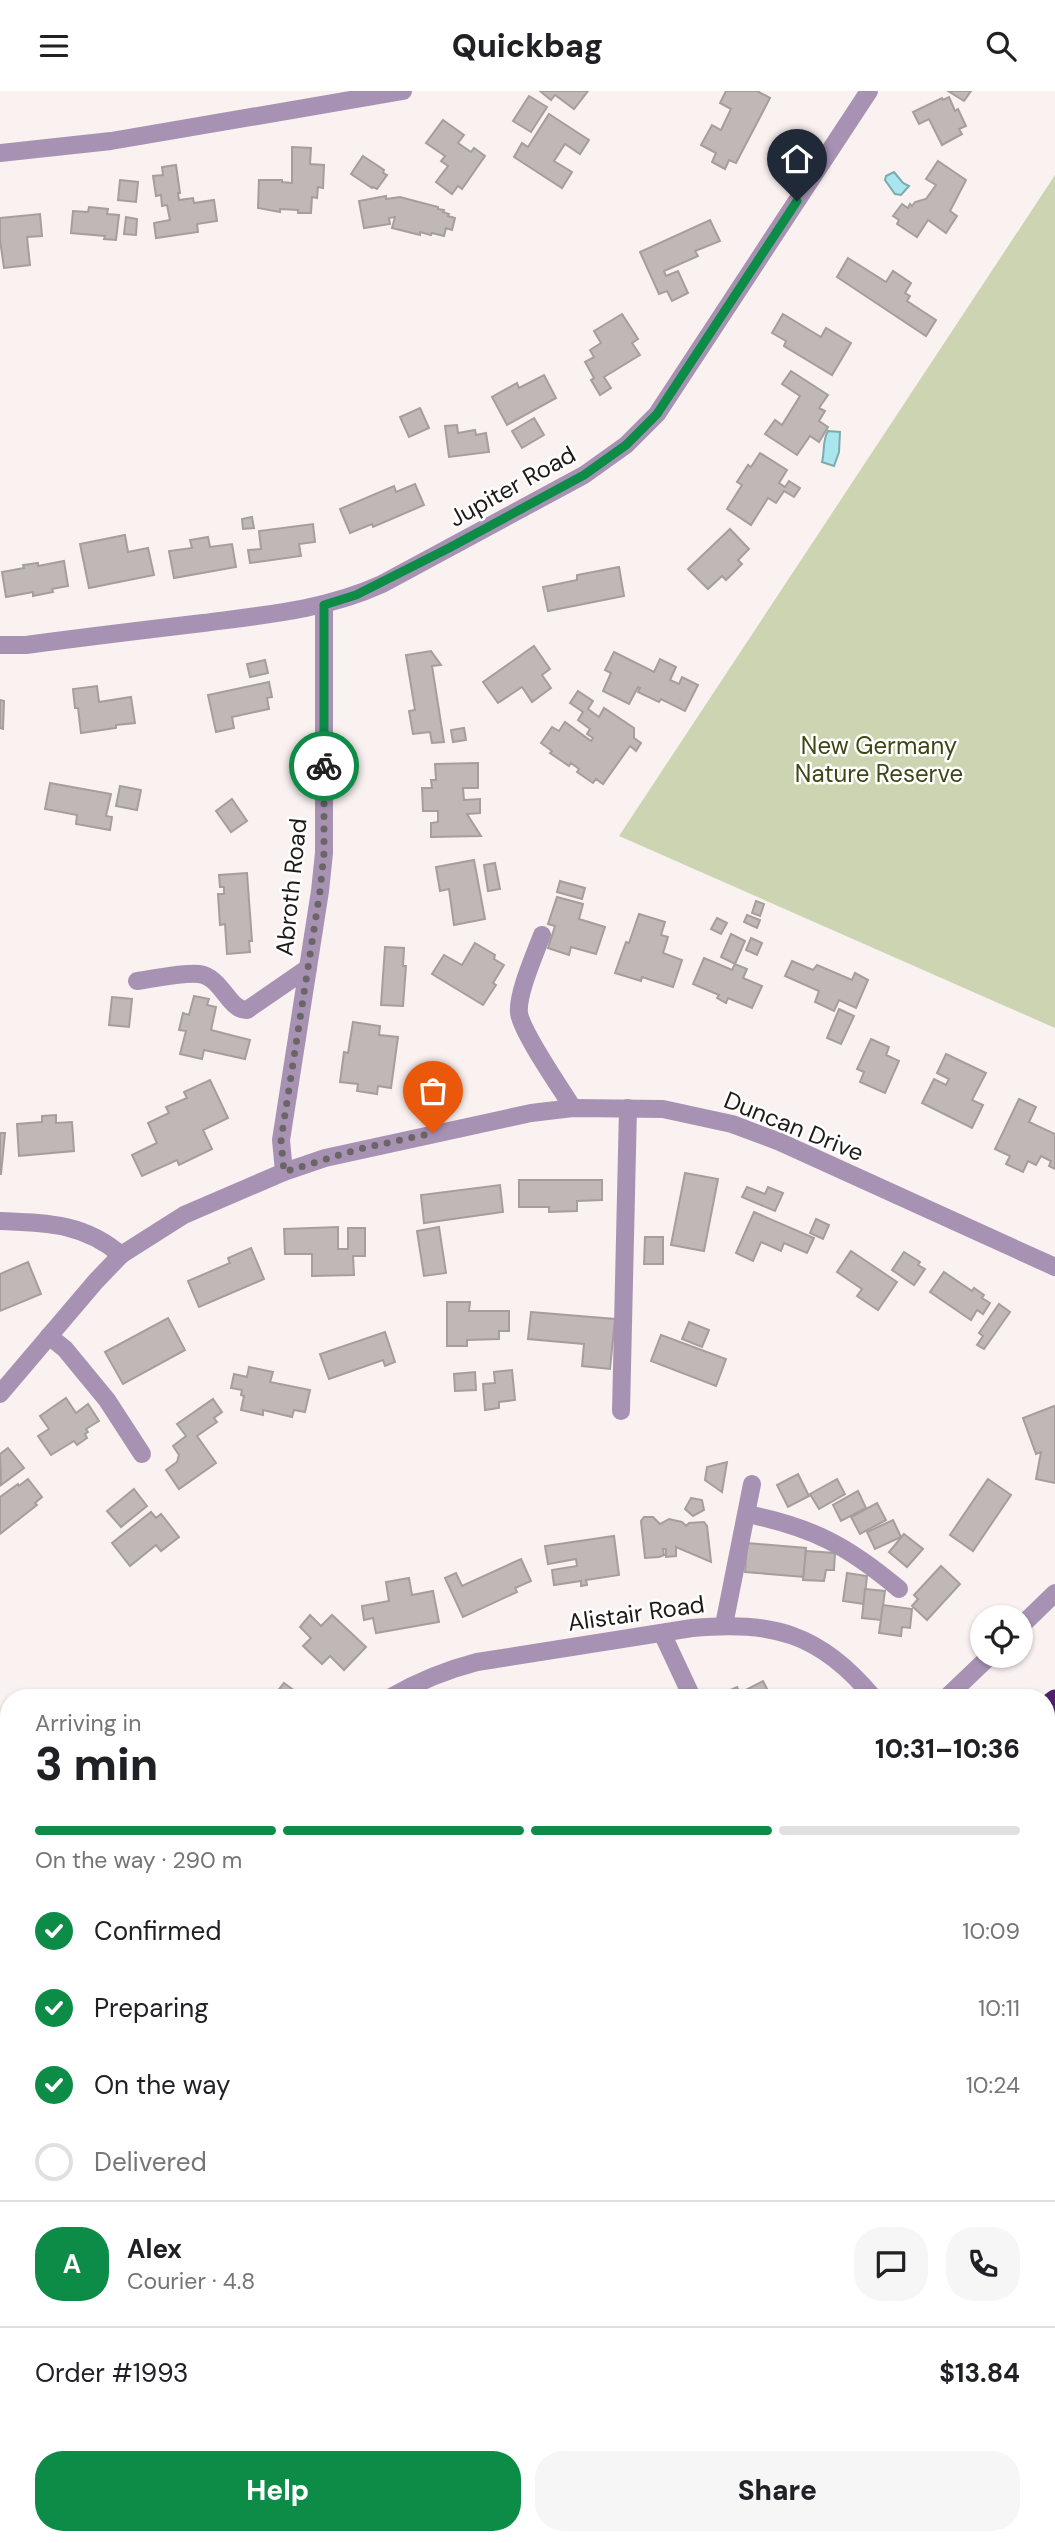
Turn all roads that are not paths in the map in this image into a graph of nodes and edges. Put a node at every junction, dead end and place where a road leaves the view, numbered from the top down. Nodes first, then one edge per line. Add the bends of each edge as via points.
1 (403, 91) edge
2 (869, 91) edge
3 (0, 153) edge
4 (324, 605) junction
5 (0, 645) edge
6 (542, 935) dead end
7 (308, 968) junction
8 (137, 981) dead end
9 (573, 1108) junction
10 (628, 1108) junction
11 (284, 1172) junction
12 (0, 1221) edge
13 (121, 1255) junction
14 (1055, 1267) edge
15 (49, 1336) junction
16 (0, 1394) edge
17 (621, 1411) dead end
18 (142, 1454) dead end
19 (752, 1483) dead end
20 (747, 1514) junction
21 (899, 1589) dead end
22 (1055, 1593) edge
23 (1033, 1614) edge
24 (724, 1625) junction
25 (662, 1633) junction
26 (977, 1668) edge
27 (405, 1689) edge
28 (688, 1689) edge
29 (866, 1689) edge
30 (955, 1689) edge

1 - 3 street via 111,141
2 - 4 street, Jupiter Road via 657,414 640,432 610,458 554,492 382,584
4 - 5 street, Jupiter Road
4 - 7 street, Abroth Road via 324,853
6 - 9 street via 519,1011 525,1029
7 - 8 street via 242,1011 223,988 199,974
7 - 11 street, Abroth Road via 281,1140
9 - 10 street, Duncan Drive
9 - 11 street, Duncan Drive via 359,1149
10 - 14 street, Duncan Drive via 663,1109 757,1133
10 - 17 street
11 - 13 street, Duncan Drive via 184,1215
12 - 13 street via 69,1227 93,1235
13 - 15 street, Duncan Drive
15 - 16 street, Duncan Drive
15 - 18 street via 107,1400
19 - 20 street
20 - 21 street via 787,1522 849,1549
20 - 24 street
22 - 23 street
24 - 25 street, Alistair Road
24 - 29 street, Alistair Road via 774,1630 817,1646
25 - 27 street, Alistair Road via 450,1669
25 - 28 street
26 - 30 street

